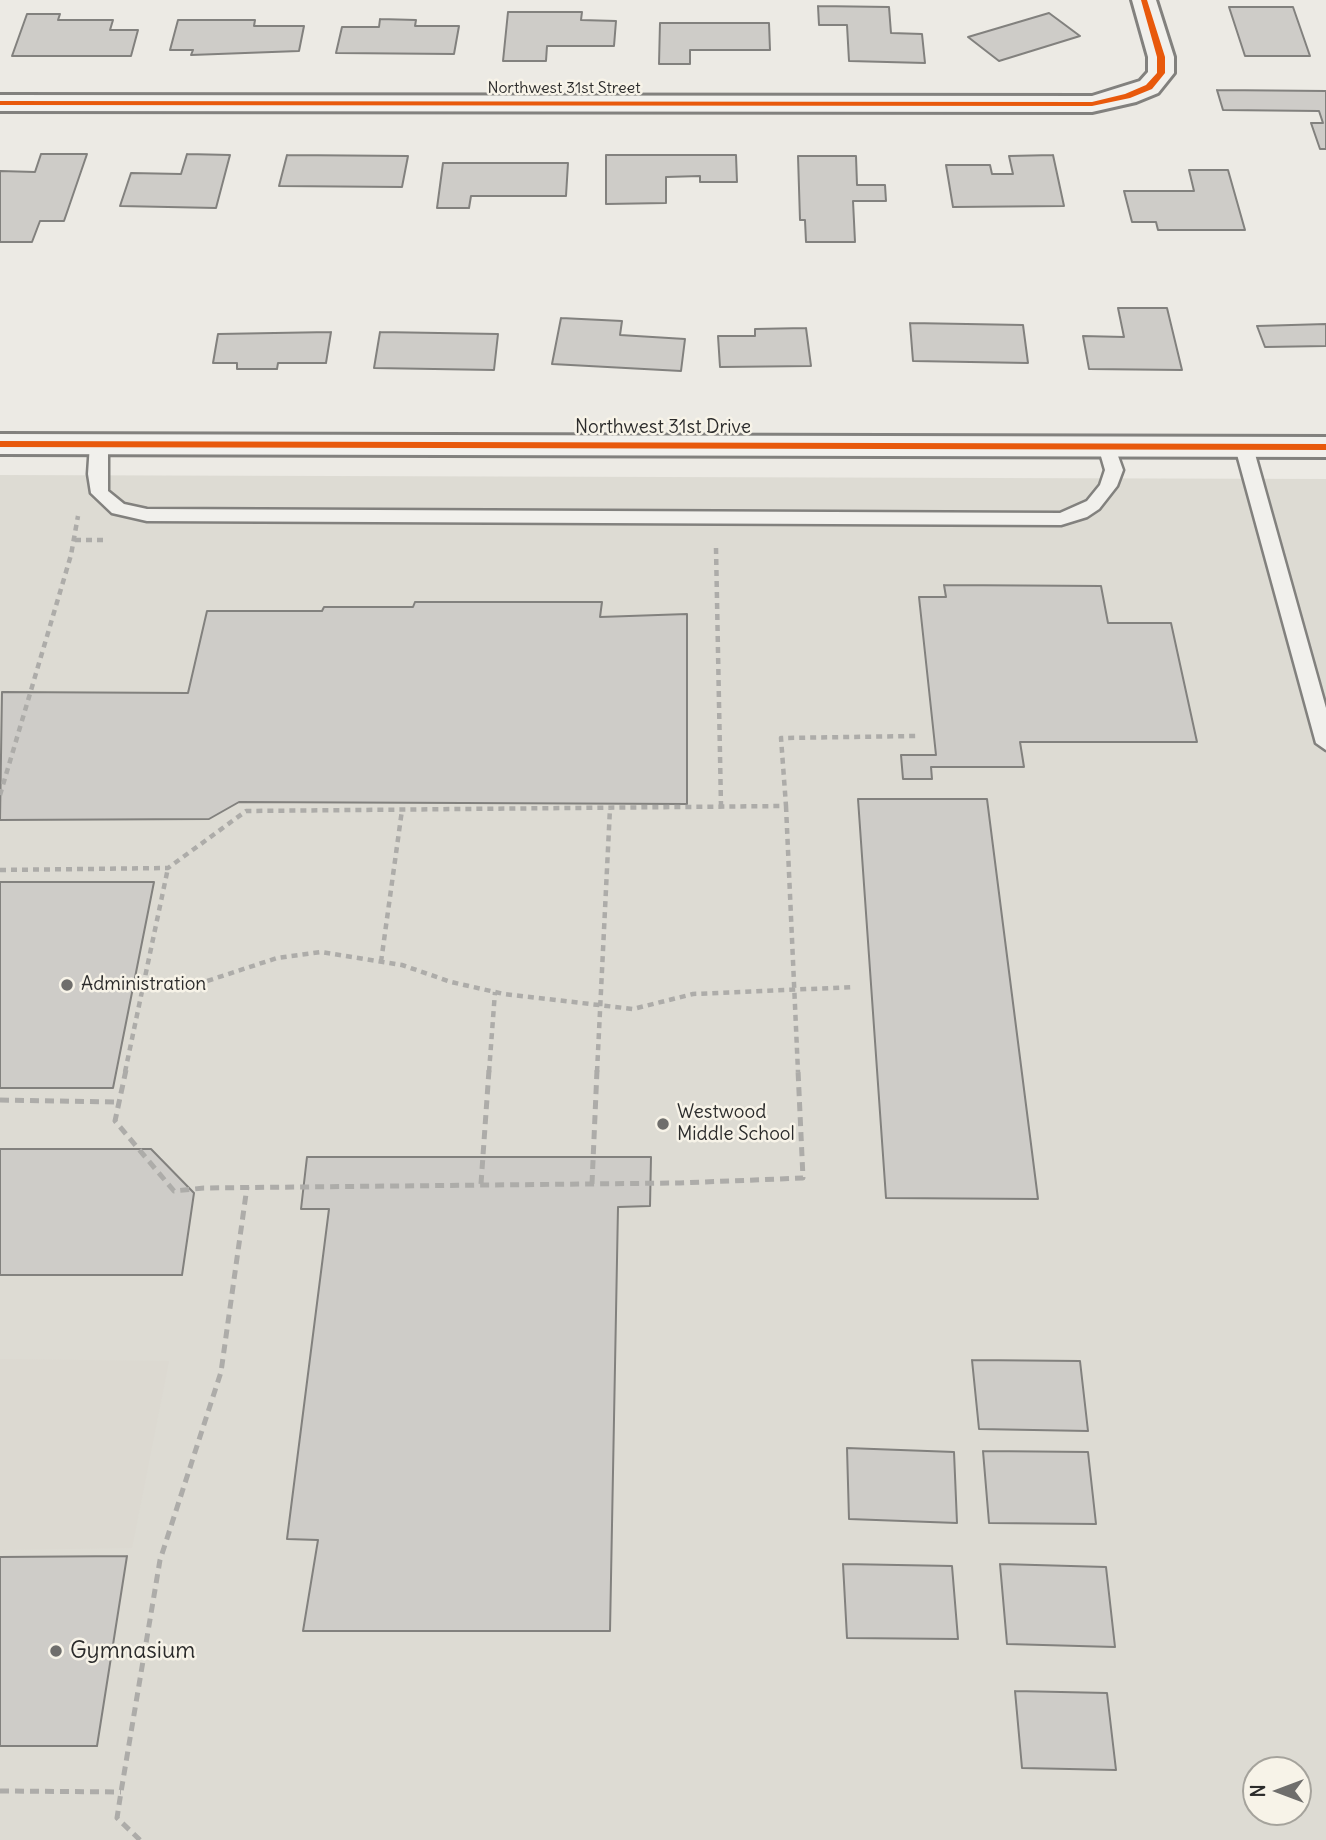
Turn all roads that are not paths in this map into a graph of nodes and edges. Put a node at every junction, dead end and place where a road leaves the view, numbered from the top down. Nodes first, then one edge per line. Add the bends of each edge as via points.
1 (1143, 0) edge
2 (0, 103) edge
3 (0, 444) edge
4 (99, 444) junction
5 (1107, 446) junction
6 (1244, 447) junction
7 (1326, 447) edge
8 (1326, 743) edge

1 - 2 street, Northwest 31st Street via 1161,57 1161,73 1149,87 1092,104
3 - 4 street, Northwest 31st Drive
4 - 5 street, Northwest 31st Drive
4 - 5 lane via 100,493 118,509 147,515 1047,519 1081,513 1093,505 1114,470
5 - 6 street, Northwest 31st Drive
6 - 7 street, Northwest 31st Drive
6 - 8 lane

